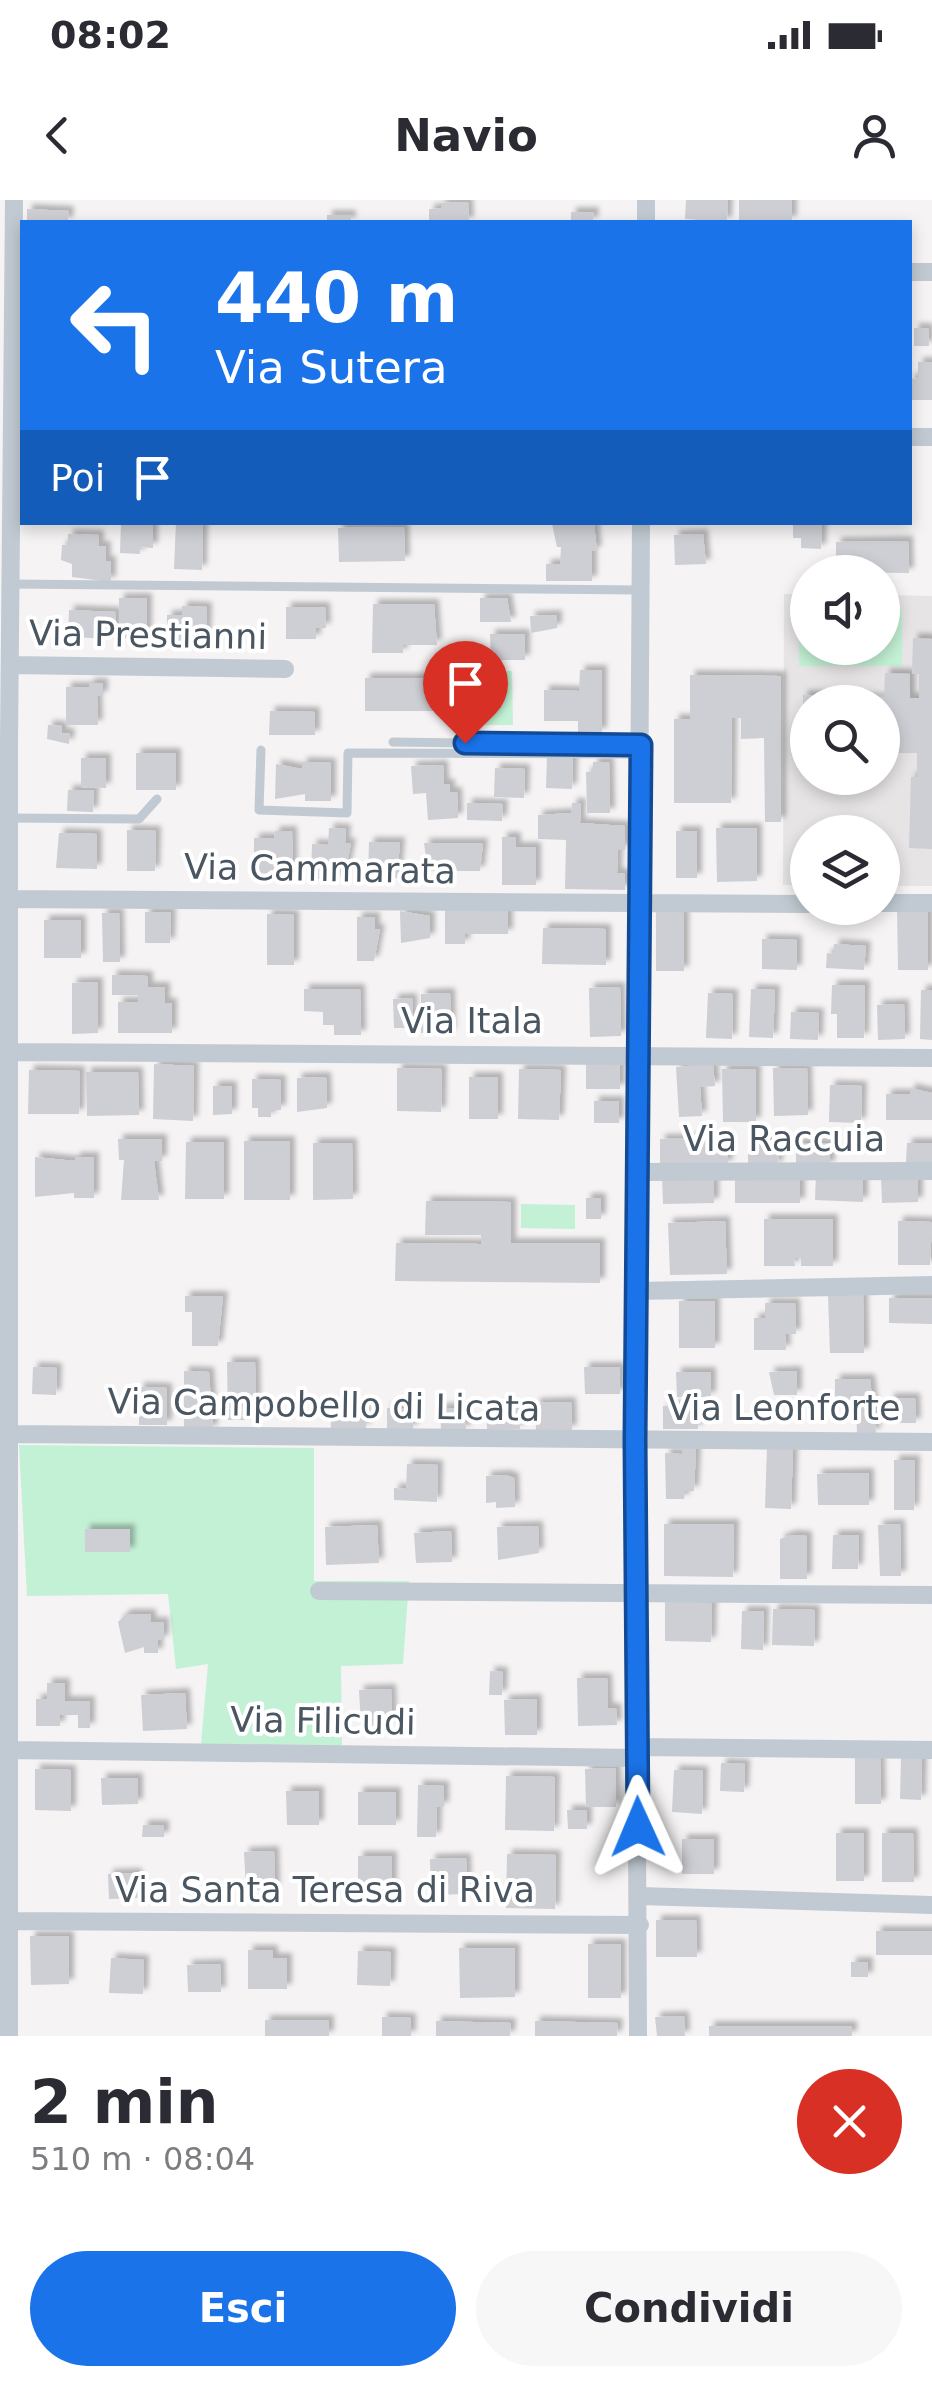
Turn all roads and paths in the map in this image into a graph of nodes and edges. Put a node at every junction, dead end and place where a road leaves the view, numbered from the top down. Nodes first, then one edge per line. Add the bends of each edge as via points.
1 (14, 200) edge
2 (12, 431) edge
3 (641, 525) edge
4 (6, 587) edge
5 (641, 590) junction
6 (10, 665) junction
7 (285, 669) dead end
8 (393, 742) dead end
9 (4, 743) edge
10 (465, 743) joint
11 (641, 749) junction
12 (261, 750) dead end
13 (157, 799) dead end
14 (10, 818) junction
15 (5, 899) edge
16 (932, 902) edge
17 (900, 903) edge
18 (790, 904) edge
19 (639, 905) junction
20 (11, 1052) junction
21 (637, 1054) junction
22 (932, 1058) edge
23 (932, 1171) edge
24 (636, 1172) junction
25 (932, 1284) edge
26 (6, 1289) edge
27 (636, 1290) junction
28 (12, 1434) junction
29 (635, 1440) junction
30 (932, 1442) edge
31 (6, 1511) edge
32 (320, 1592) dead end
33 (637, 1592) junction
34 (932, 1595) edge
35 (6, 1679) edge
36 (9, 1750) junction
37 (932, 1750) edge
38 (636, 1752) junction
39 (5, 1823) edge
40 (640, 1896) junction
41 (932, 1906) edge
42 (9, 1920) junction
43 (640, 1925) junction
44 (4, 1972) edge
45 (9, 2036) edge
46 (638, 2036) edge

1 - 2 street
2 - 4 street
3 - 5 street
4 - 5 lane
4 - 6 street
5 - 11 street
6 - 7 street, Via Prestianni
6 - 9 street
8 - 10 lane
9 - 14 street
10 - 11 street
11 - 12 lane via 348,753 346,813 259,810
11 - 19 street
13 - 14 lane via 139,818
14 - 15 street
15 - 19 street, Via Cammarata
15 - 20 street
16 - 17 street
18 - 19 street, Via Cammarata
19 - 21 street
20 - 21 street, Via Itala
20 - 26 street
21 - 22 street, Via Itala
21 - 24 street
23 - 24 street, Via Raccuia
24 - 27 street
25 - 27 street
26 - 28 street
27 - 29 street
28 - 29 street, Via Campobello di Licata
28 - 31 street
29 - 30 street, Via Leonforte
29 - 33 street
31 - 35 street
32 - 33 street
33 - 34 street
33 - 38 street
35 - 36 street
36 - 38 street, Via Filicudi
36 - 39 street
37 - 38 street, Via Filicudi
38 - 40 street
39 - 42 street
40 - 41 street
40 - 43 street
42 - 43 street, Via Santa Teresa di Riva
42 - 44 street
43 - 46 street
44 - 45 street

